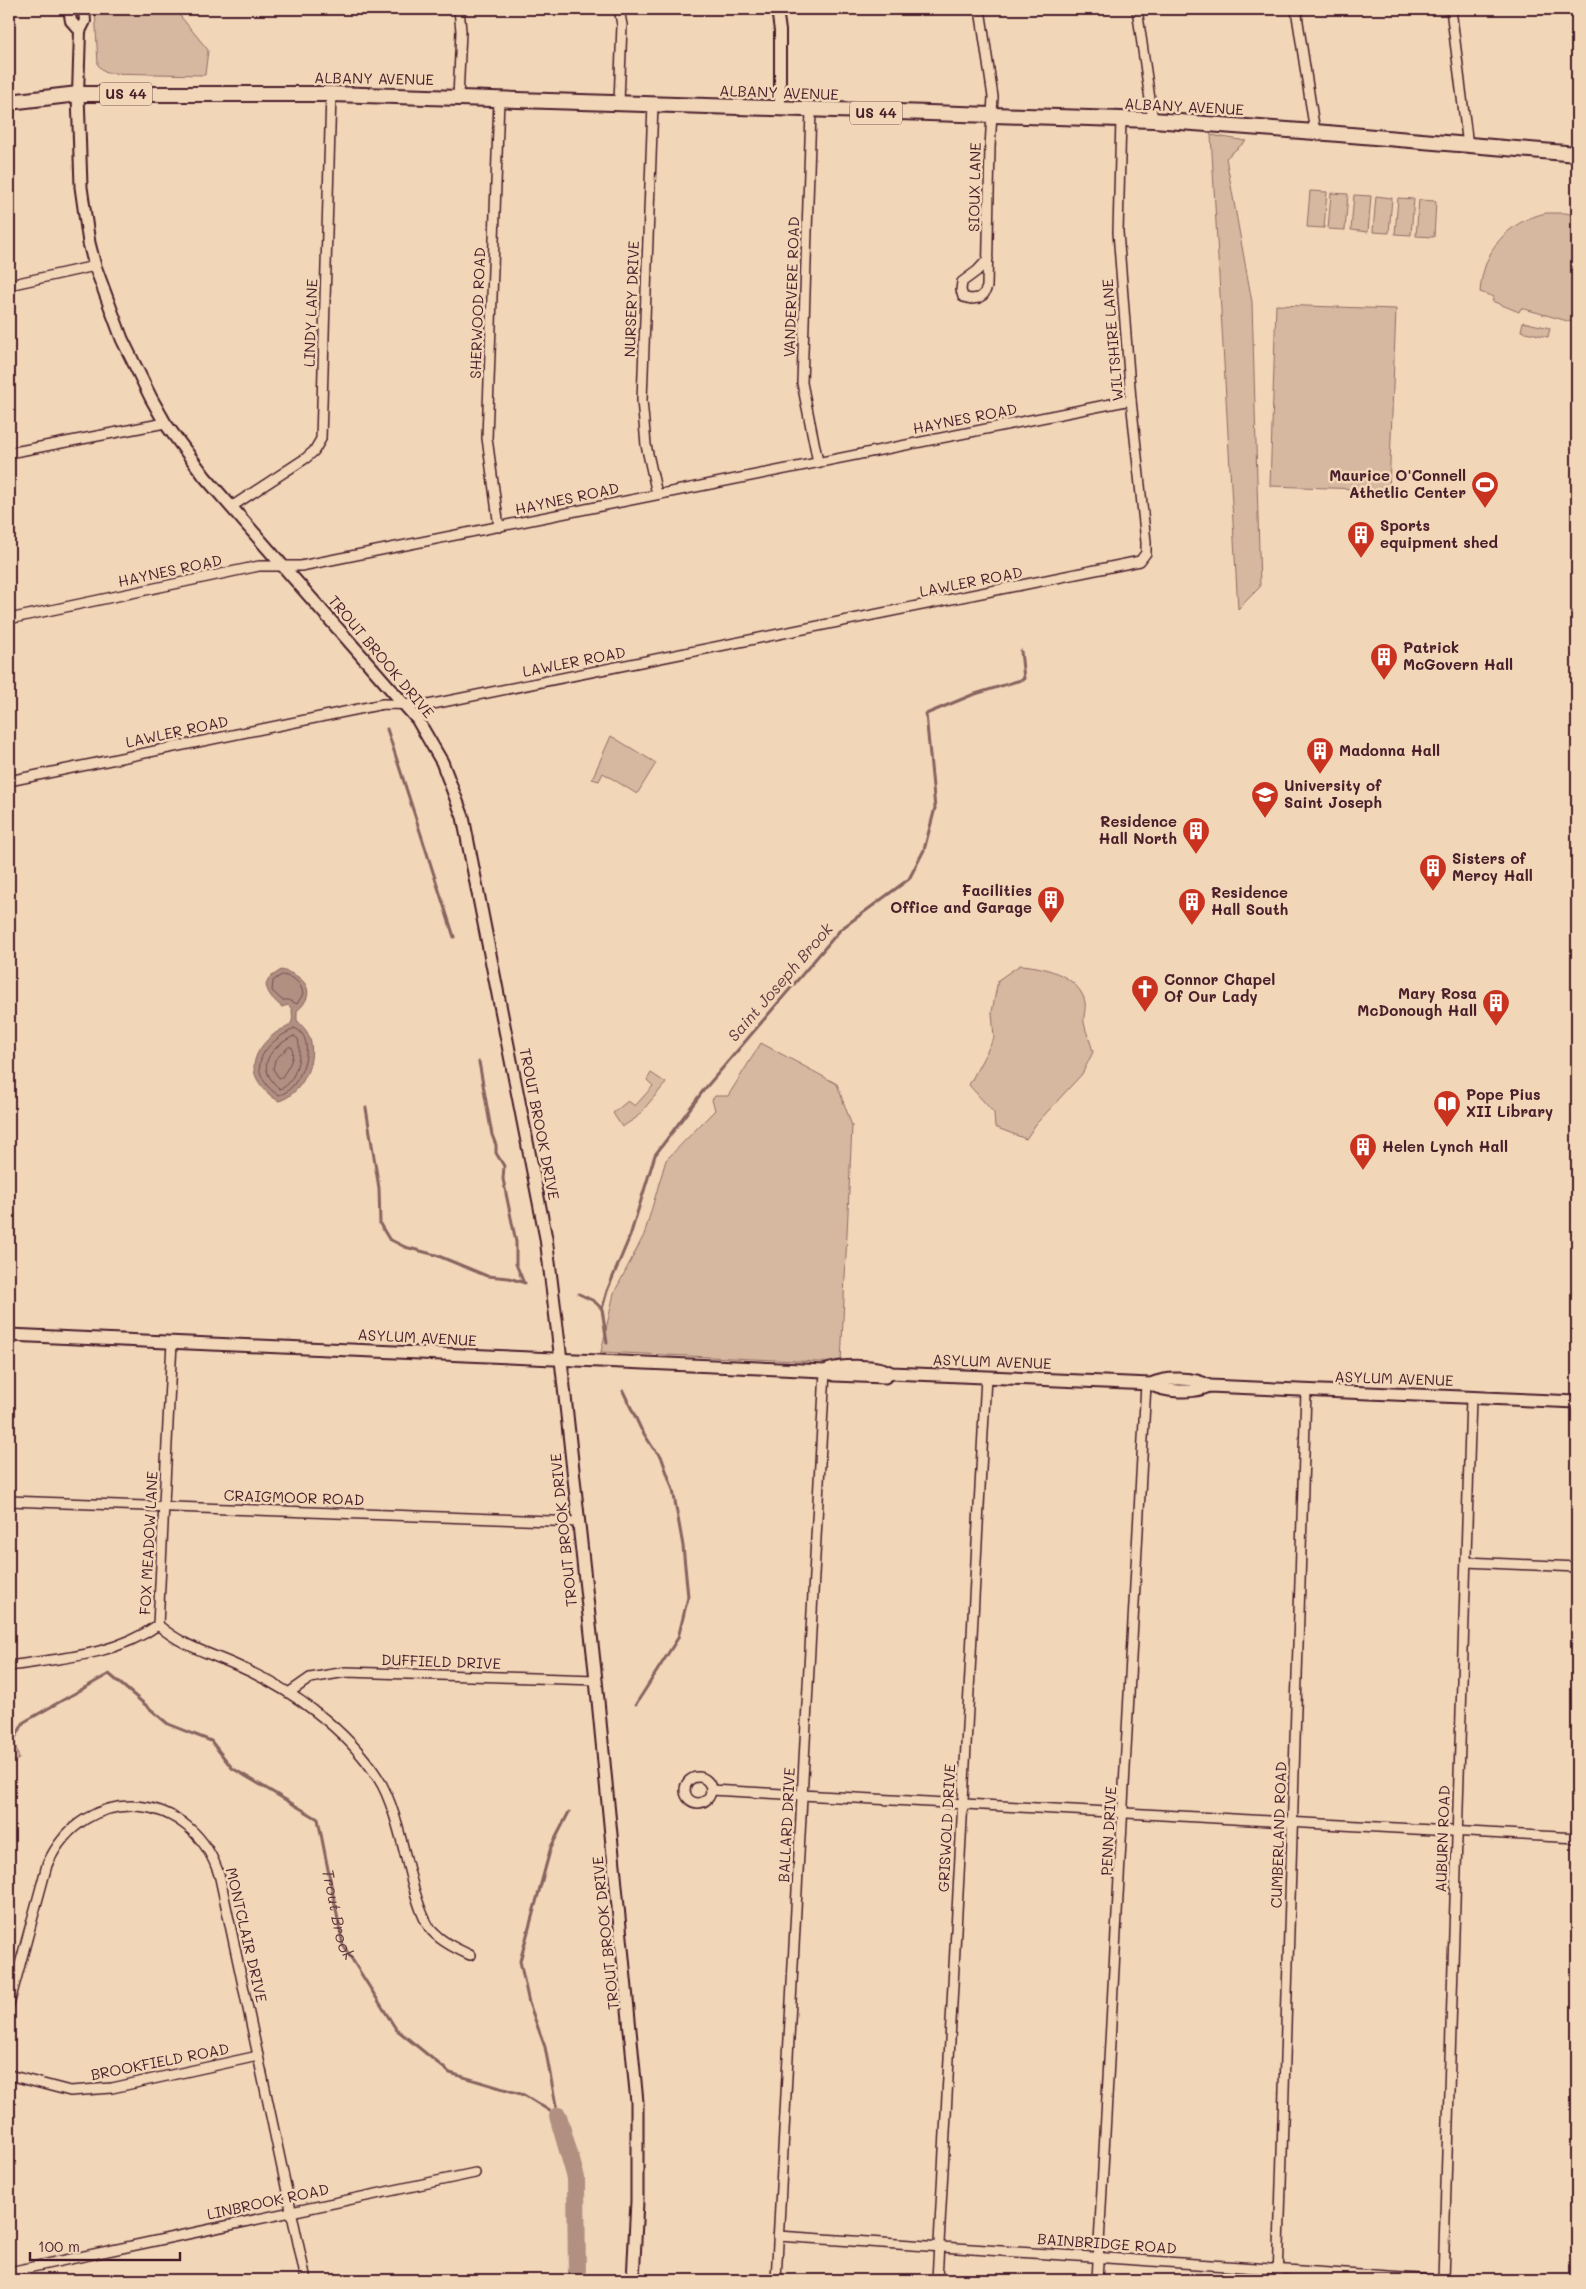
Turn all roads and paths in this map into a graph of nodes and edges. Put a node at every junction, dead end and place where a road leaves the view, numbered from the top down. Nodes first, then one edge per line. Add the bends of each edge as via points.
1 (69, 9) edge
2 (84, 9) edge
3 (459, 9) edge
4 (619, 9) edge
5 (777, 9) edge
6 (980, 9) edge
7 (1137, 9) edge
8 (1296, 9) edge
9 (1450, 9) edge
10 (80, 31) junction
11 (78, 94) junction
12 (331, 94) junction
13 (458, 98) junction
14 (499, 99) junction
15 (9, 102) edge
16 (619, 102) junction
17 (653, 104) junction
18 (780, 109) junction
19 (811, 111) junction
20 (992, 116) junction
21 (1121, 119) junction
22 (1153, 120) junction
23 (1315, 132) junction
24 (1468, 146) junction
25 (1577, 154) edge
26 (988, 259) dead end
27 (95, 266) junction
28 (9, 285) edge
29 (1131, 400) junction
30 (165, 423) junction
31 (9, 453) edge
32 (818, 462) junction
33 (657, 494) junction
34 (231, 507) junction
35 (499, 528) junction
36 (1144, 558) joint
37 (283, 565) junction
38 (9, 619) edge
39 (404, 703) junction
40 (9, 781) edge
41 (9, 1335) edge
42 (172, 1342) junction
43 (561, 1360) junction
44 (825, 1371) junction
45 (986, 1377) junction
46 (1148, 1384) junction
47 (1306, 1391) junction
48 (1471, 1398) junction
49 (1577, 1402) edge
50 (9, 1501) edge
51 (165, 1506) junction
52 (578, 1522) junction
53 (1466, 1562) junction
54 (1577, 1567) edge
55 (158, 1625) junction
56 (9, 1666) edge
57 (596, 1680) junction
58 (290, 1692) junction
59 (711, 1790) dead end
60 (802, 1793) junction
61 (962, 1802) junction
62 (1123, 1812) junction
63 (1293, 1821) junction
64 (1458, 1831) junction
65 (1577, 1838) edge
66 (470, 1955) dead end
67 (9, 2006) edge
68 (258, 2056) junction
69 (9, 2075) edge
70 (475, 2173) dead end
71 (290, 2212) junction
72 (778, 2236) junction
73 (939, 2247) junction
74 (1098, 2257) junction
75 (1279, 2270) junction
76 (9, 2272) edge
77 (306, 2280) edge
78 (633, 2280) edge
79 (776, 2280) edge
80 (937, 2280) edge
81 (1097, 2280) edge
82 (1278, 2280) edge
83 (1434, 2280) edge
84 (1443, 2280) edge

1 - 10 street via 71,21
2 - 10 street via 85,21
3 - 13 street
4 - 16 street via 622,25
5 - 18 street
6 - 20 street, SIOUX LANE via 993,89
7 - 22 street
8 - 23 street
9 - 24 street
10 - 11 street
11 - 12 highway, ALBANY AVENUE / US 44
11 - 15 highway, ALBANY AVENUE / US 44
11 - 27 main road, TROUT BROOK DRIVE via 81,187
12 - 13 highway, ALBANY AVENUE / US 44
12 - 34 street, LINDY LANE via 321,439 306,458
13 - 14 highway, ALBANY AVENUE / US 44
14 - 16 highway, ALBANY AVENUE / US 44
14 - 35 street, SHERWOOD ROAD via 487,438
16 - 17 highway, ALBANY AVENUE / US 44
17 - 18 highway, ALBANY AVENUE / US 44
17 - 33 street, NURSERY DRIVE via 642,400 646,445
18 - 19 highway, ALBANY AVENUE / US 44
19 - 20 highway, ALBANY AVENUE / US 44
19 - 32 street, VANDERVERE ROAD via 802,383
20 - 21 highway, ALBANY AVENUE / US 44
20 - 26 street, SIOUX LANE
21 - 22 highway, ALBANY AVENUE / US 44
21 - 29 street, WILTSHIRE LANE via 1118,232
22 - 23 highway, ALBANY AVENUE / US 44
23 - 24 highway, ALBANY AVENUE / US 44
24 - 25 highway, ALBANY AVENUE / US 44
27 - 28 street
27 - 30 main road, TROUT BROOK DRIVE via 122,339
29 - 32 street, HAYNES ROAD
29 - 36 street, WILTSHIRE LANE via 1146,542
30 - 31 street
30 - 34 main road, TROUT BROOK DRIVE via 204,477
32 - 33 street, HAYNES ROAD
33 - 35 street, HAYNES ROAD
34 - 37 main road, TROUT BROOK DRIVE
35 - 37 street, HAYNES ROAD via 301,566
36 - 39 street, LAWLER ROAD via 1134,564 428,705
37 - 38 street, HAYNES ROAD via 259,566
37 - 39 main road, TROUT BROOK DRIVE
39 - 40 street, LAWLER ROAD via 384,704
39 - 43 main road, TROUT BROOK DRIVE via 442,762 463,817 546,1238
41 - 42 main road, ASYLUM AVENUE
42 - 43 main road, ASYLUM AVENUE
42 - 51 street, FOX MEADOW LANE
43 - 44 main road, ASYLUM AVENUE
43 - 52 main road, TROUT BROOK DRIVE
44 - 45 main road, ASYLUM AVENUE via 835,1366 884,1368 891,1373
44 - 60 street, BALLARD DRIVE
45 - 46 main road, ASYLUM AVENUE
45 - 61 street, GRISWOLD DRIVE
46 - 47 main road, ASYLUM AVENUE via 1159,1380 1201,1381 1209,1386
46 - 62 street, PENN DRIVE
47 - 48 main road, ASYLUM AVENUE
47 - 63 street, CUMBERLAND ROAD
48 - 49 main road, ASYLUM AVENUE
48 - 53 street, AUBURN ROAD
50 - 51 street, CRAIGMOOR ROAD
51 - 52 street, CRAIGMOOR ROAD
51 - 55 street, FOX MEADOW LANE
52 - 57 main road, TROUT BROOK DRIVE
53 - 54 street
53 - 64 street, AUBURN ROAD
55 - 56 street via 110,1649
55 - 58 street, FOX MEADOW LANE via 184,1644
57 - 58 street, DUFFIELD DRIVE via 346,1672 310,1678
57 - 78 main road, TROUT BROOK DRIVE via 637,2102 638,2201
58 - 66 street, FOX MEADOW LANE via 340,1735 378,1777 427,1923 445,1941
59 - 60 street
60 - 61 street
60 - 72 street, BALLARD DRIVE
61 - 62 street
61 - 73 street, GRISWOLD DRIVE
62 - 63 street
62 - 74 street, PENN DRIVE
63 - 64 street
63 - 75 street, CUMBERLAND ROAD
64 - 65 street
64 - 84 street, AUBURN ROAD
67 - 68 street, MONTCLAIR DRIVE via 47,1865 60,1841 76,1824 103,1810 123,1806 151,1807 172,1815 193,1830 205,1843 215,1862
68 - 69 street, BROOKFIELD ROAD via 90,2091 70,2091
68 - 71 street, MONTCLAIR DRIVE
70 - 71 street, LINBROOK ROAD
71 - 76 street, LINBROOK ROAD
71 - 77 street, MONTCLAIR DRIVE
72 - 73 street, BAINBRIDGE ROAD
72 - 79 street, BALLARD DRIVE
73 - 74 street, BAINBRIDGE ROAD
73 - 80 street, GRISWOLD DRIVE
74 - 75 street, BAINBRIDGE ROAD
74 - 81 street, PENN DRIVE
75 - 82 street, CUMBERLAND ROAD
75 - 83 street, BAINBRIDGE ROAD

